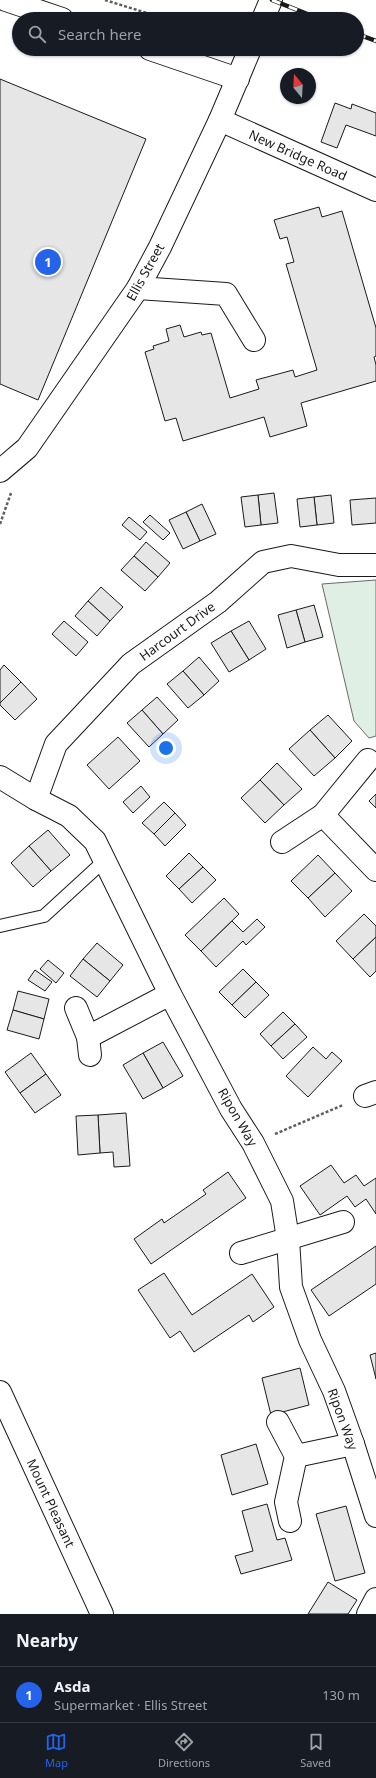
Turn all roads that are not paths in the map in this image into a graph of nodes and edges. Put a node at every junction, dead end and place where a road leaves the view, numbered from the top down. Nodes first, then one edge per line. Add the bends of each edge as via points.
1 (6, 0) edge
2 (271, 0) edge
3 (41, 12) edge
4 (266, 12) edge
5 (171, 56) edge
6 (247, 56) edge
7 (238, 79) junction
8 (220, 120) junction
9 (376, 190) edge
10 (138, 288) junction
11 (254, 340) dead end
12 (0, 471) edge
13 (376, 565) edge
14 (368, 760) dead end
15 (0, 777) edge
16 (36, 799) junction
17 (323, 816) junction
18 (282, 842) dead end
19 (104, 861) junction
20 (376, 870) edge
21 (0, 926) edge
22 (170, 994) junction
23 (76, 1008) dead end
24 (343, 1222) dead end
25 (288, 1239) junction
26 (241, 1253) dead end
27 (0, 1392) edge
28 (278, 1422) dead end
29 (353, 1444) junction
30 (296, 1456) junction
31 (376, 1516) edge
32 (290, 1521) dead end
33 (376, 1599) edge
34 (102, 1614) edge
35 (368, 1614) edge

1 - 3 main road
2 - 4 main road
5 - 7 main road
6 - 7 main road, Ellis Street
7 - 8 main road, Ellis Street
8 - 9 main road, New Bridge Road
8 - 10 main road, Ellis Street
10 - 11 main road via 226,294
10 - 12 main road, Ellis Street via 27,448
13 - 16 main road, Harcourt Drive via 339,565 291,556 263,562 218,602 131,664 56,744
14 - 17 main road
15 - 16 main road, Ripon Way
16 - 19 main road, Ripon Way via 69,816 95,841
17 - 18 main road
17 - 20 main road
19 - 21 lane via 44,916
19 - 22 main road, Ripon Way
22 - 23 main road via 89,1046
22 - 25 main road, Ripon Way via 231,1109 254,1143 282,1201
24 - 25 main road
25 - 26 main road
25 - 29 main road, Ripon Way via 291,1287
27 - 34 main road, Mount Pleasant
28 - 30 main road
29 - 30 main road
29 - 31 main road, Ripon Way
30 - 32 main road via 286,1502
33 - 35 main road

